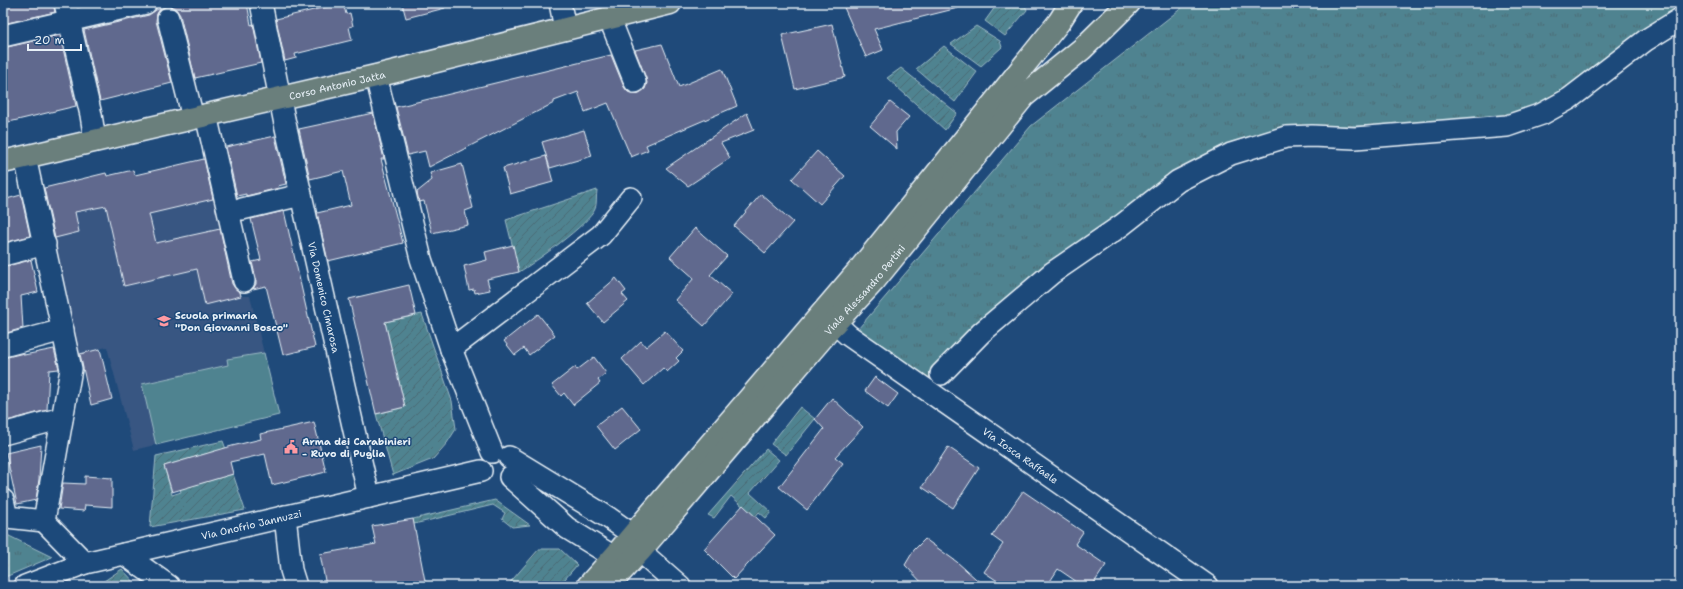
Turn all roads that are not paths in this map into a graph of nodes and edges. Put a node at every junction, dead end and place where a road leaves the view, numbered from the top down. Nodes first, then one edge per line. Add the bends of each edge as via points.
1 (146, 3) edge
2 (262, 3) edge
3 (560, 3) edge
4 (670, 3) edge
5 (1071, 3) edge
6 (1129, 3) edge
7 (167, 11) edge
8 (67, 12) edge
9 (1060, 12) edge
10 (609, 17) junction
11 (1680, 19) edge
12 (564, 29) junction
13 (3, 36) edge
14 (376, 76) junction
15 (635, 82) dead end
16 (280, 98) junction
17 (199, 117) junction
18 (95, 140) junction
19 (25, 157) junction
20 (3, 160) edge
21 (301, 195) junction
22 (631, 198) dead end
23 (242, 209) dead end
24 (45, 244) junction
25 (3, 255) edge
26 (244, 281) dead end
27 (835, 323) junction
28 (63, 330) junction
29 (3, 346) edge
30 (451, 349) junction
31 (941, 374) dead end
32 (62, 418) junction
33 (3, 434) edge
34 (504, 462) junction
35 (481, 471) junction
36 (369, 497) junction
37 (3, 500) edge
38 (285, 516) junction
39 (44, 521) junction
40 (636, 543) junction
41 (124, 554) junction
42 (614, 558) junction
43 (85, 563) junction
44 (25, 586) edge
45 (169, 586) edge
46 (296, 586) edge
47 (588, 586) edge
48 (608, 586) edge
49 (680, 586) edge
50 (1208, 586) edge

1 - 8 street
2 - 16 street, Via Domenico Cimarosa
3 - 12 street
4 - 10 main road, Corso Antonio Jatta
5 - 9 main road, Viale Alessandro Pertini
6 - 27 main road, Viale Alessandro Pertini via 1082,50 1024,96 874,281
7 - 17 street
8 - 13 street
8 - 18 street
9 - 40 main road, Viale Alessandro Pertini via 860,269
10 - 12 main road, Corso Antonio Jatta
10 - 15 street
11 - 31 street via 1646,40 1569,99 1542,114 1507,126 1355,138 1286,137 1231,154 1178,181 1122,225 1052,273 981,333
12 - 14 main road, Corso Antonio Jatta
14 - 16 main road, Corso Antonio Jatta
14 - 30 street via 421,259
16 - 17 main road, Corso Antonio Jatta
16 - 21 street, Via Domenico Cimarosa
17 - 18 main road, Corso Antonio Jatta
17 - 26 street
18 - 19 main road, Corso Antonio Jatta
19 - 20 main road, Corso Antonio Jatta
19 - 24 street
21 - 23 street
21 - 36 street, Via Domenico Cimarosa
22 - 30 street via 601,235
24 - 25 street
24 - 28 street
27 - 40 main road, Viale Alessandro Pertini
27 - 50 street, Via Iosca Raffaele via 848,335
28 - 29 street
28 - 32 street via 71,369
30 - 34 street
32 - 33 street
32 - 39 street
34 - 35 street via 487,454 481,462
34 - 35 street via 506,481 496,484 486,480
34 - 40 street via 609,518
34 - 42 street via 567,528
35 - 36 street, Via Onofrio Jannuzzi
36 - 38 street, Via Onofrio Jannuzzi
37 - 39 street via 7,517
38 - 41 street, Via Onofrio Jannuzzi
38 - 46 street via 291,570
39 - 43 street
40 - 42 main road
40 - 48 main road, Viale Alessandro Pertini
40 - 49 street
41 - 43 street, Via Onofrio Jannuzzi
41 - 45 street
42 - 47 main road
43 - 44 street, Via Onofrio Jannuzzi

